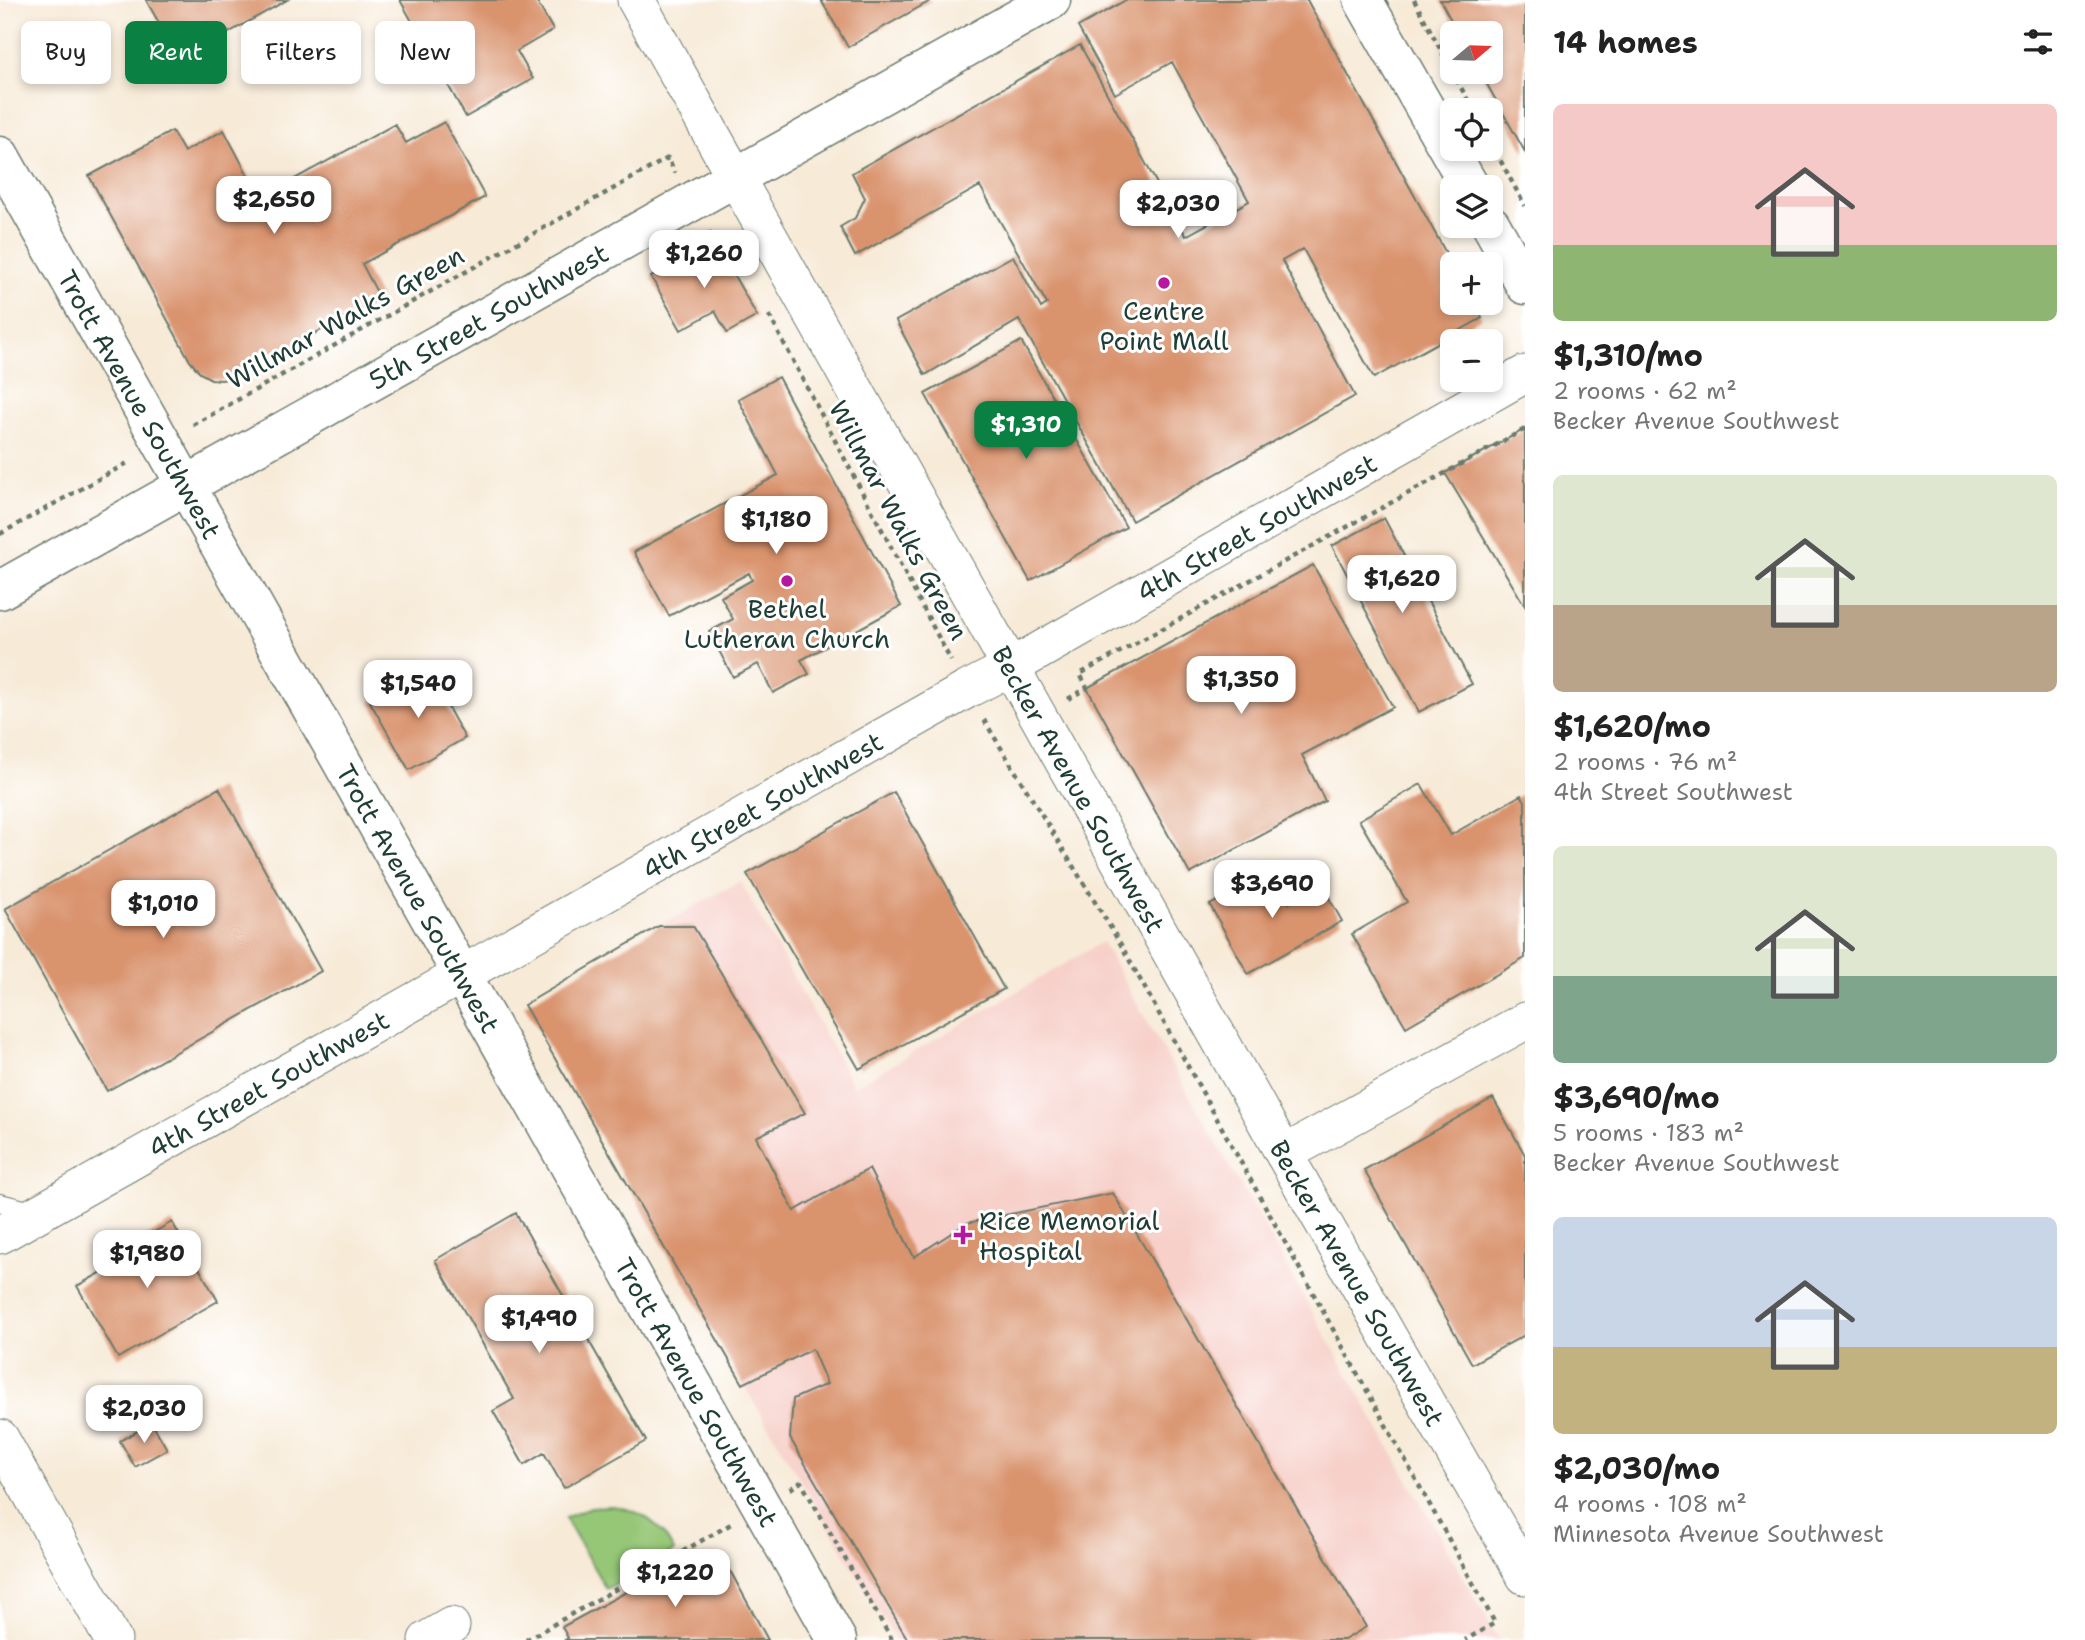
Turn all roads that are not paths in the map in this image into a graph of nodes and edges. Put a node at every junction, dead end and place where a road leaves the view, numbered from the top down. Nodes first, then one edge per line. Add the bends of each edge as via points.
1 (636, 0) edge
2 (1051, 0) edge
3 (1363, 0) edge
4 (0, 156) edge
5 (1463, 175) edge
6 (734, 177) junction
7 (1498, 238) edge
8 (1525, 285) edge
9 (1525, 374) edge
10 (185, 486) junction
11 (0, 590) edge
12 (1011, 667) junction
13 (461, 975) junction
14 (1525, 1021) edge
15 (1284, 1154) junction
16 (0, 1203) edge
17 (39, 1213) junction
18 (0, 1235) edge
19 (0, 1438) edge
20 (1525, 1576) edge
21 (113, 1640) edge
22 (837, 1640) edge

1 - 6 street, Becker Avenue Southwest
2 - 6 street, 5th Street Southwest
3 - 5 street
4 - 10 street, Trott Avenue Southwest
6 - 10 street, 5th Street Southwest
6 - 12 street, Becker Avenue Southwest
7 - 8 street
9 - 12 street, 4th Street Southwest
10 - 11 street, 5th Street Southwest
10 - 13 street, Trott Avenue Southwest
12 - 13 street, 4th Street Southwest
12 - 15 street, Becker Avenue Southwest
13 - 17 street, 4th Street Southwest
13 - 22 street, Trott Avenue Southwest
14 - 15 street
15 - 20 street, Becker Avenue Southwest
16 - 17 lane
17 - 18 street, 4th Street Southwest
19 - 21 street

